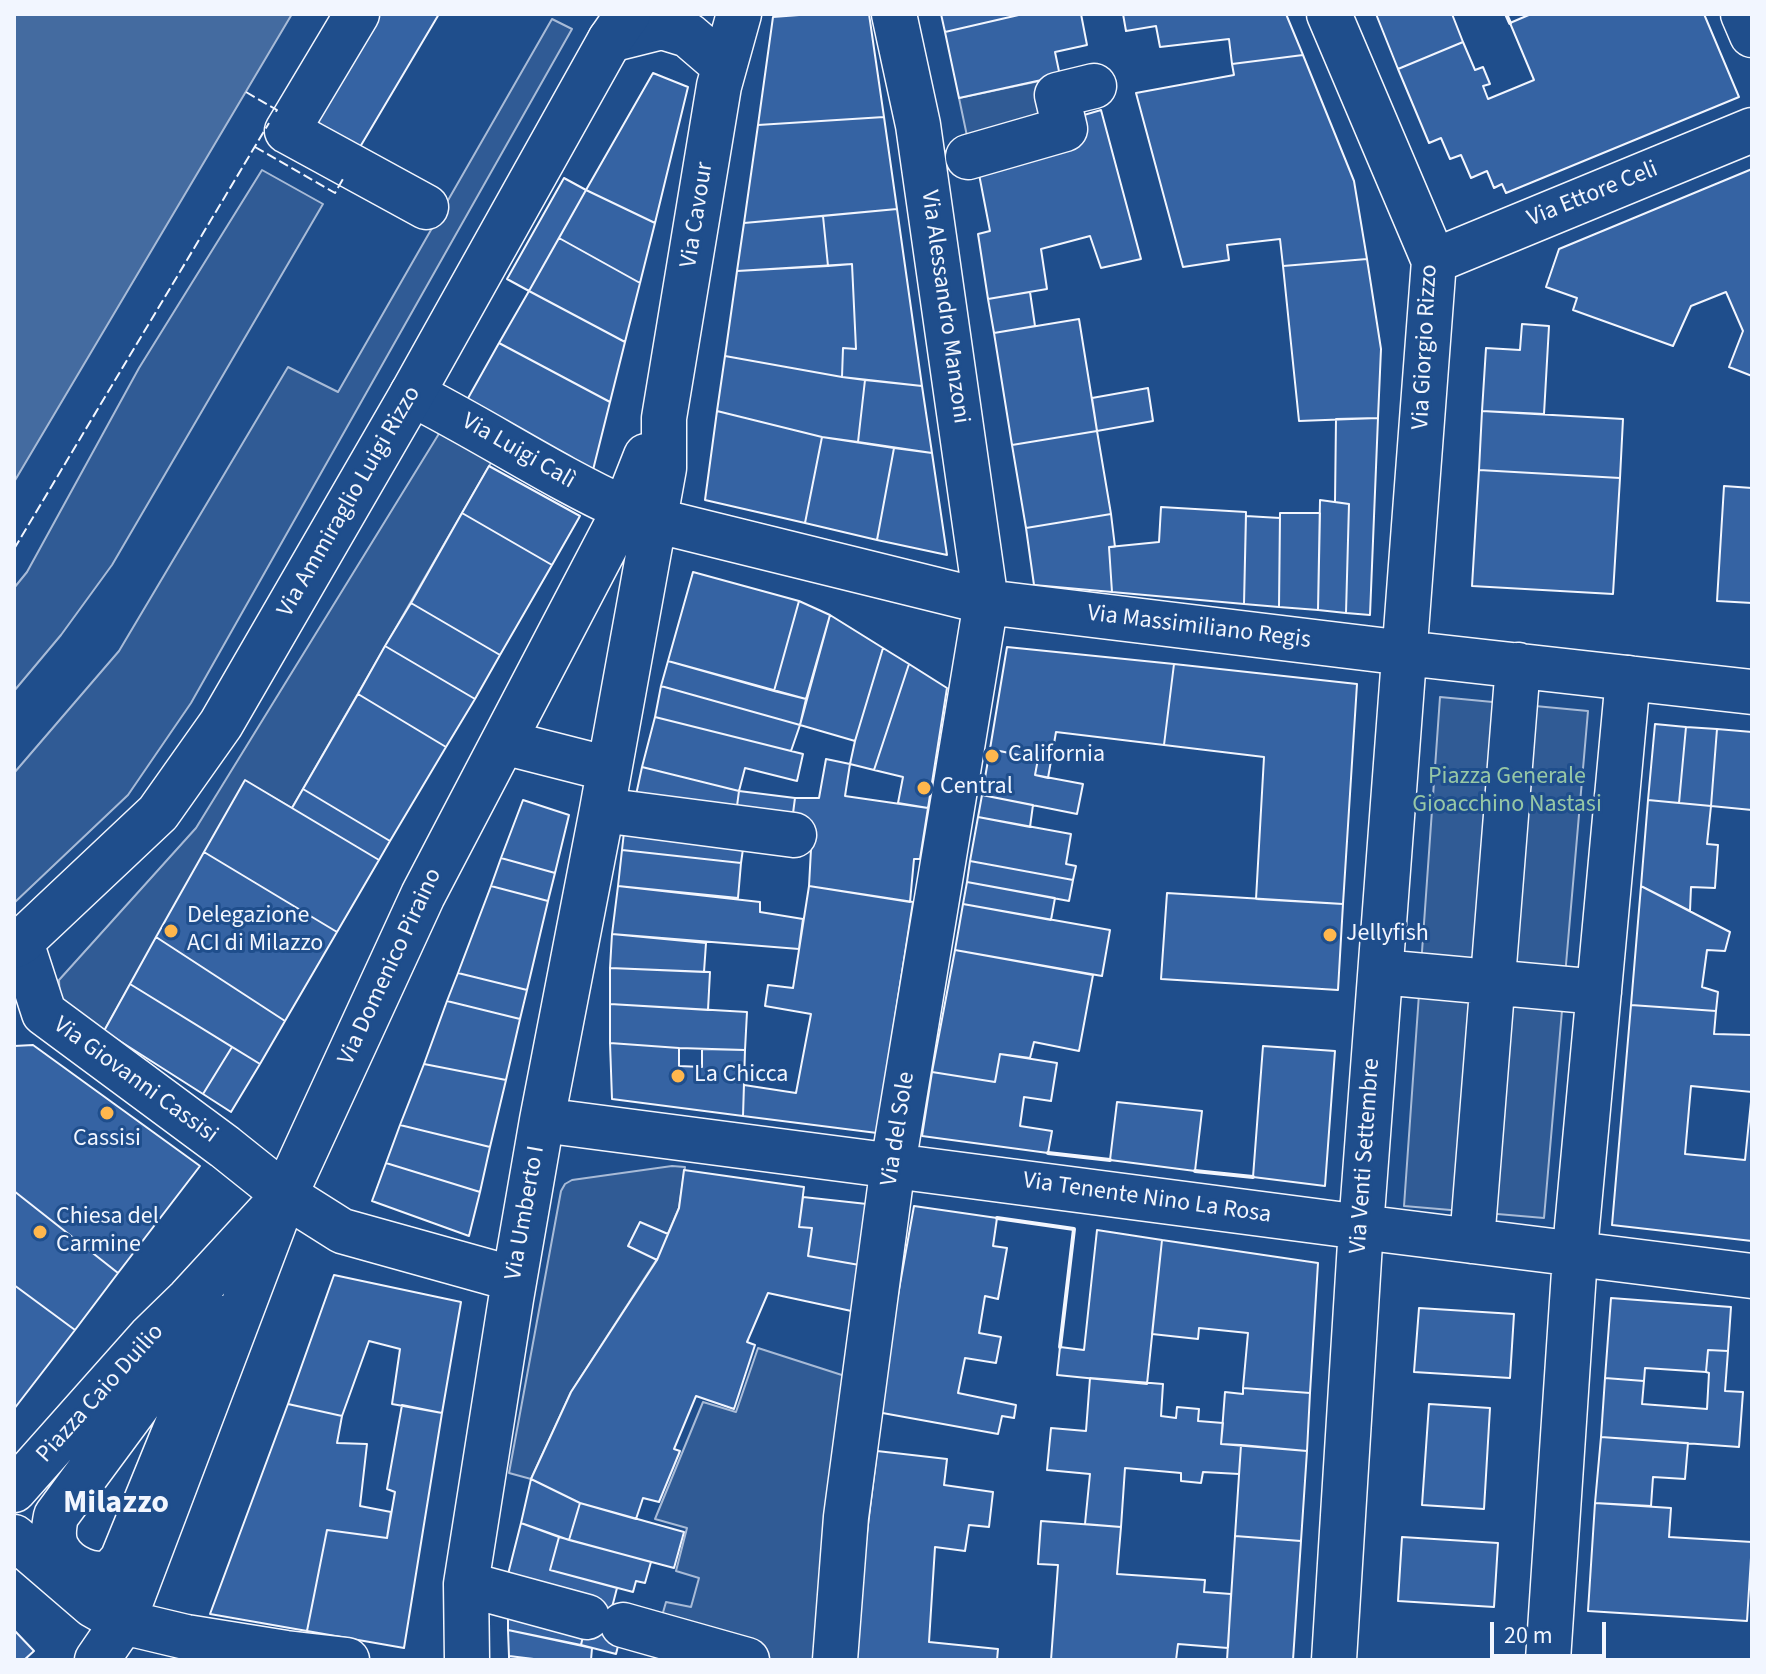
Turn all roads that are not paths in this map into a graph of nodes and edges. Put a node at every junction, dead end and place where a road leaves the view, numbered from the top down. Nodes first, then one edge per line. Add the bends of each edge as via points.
1 (357, 14) edge
2 (739, 14) edge
3 (894, 14) edge
4 (1329, 14) edge
5 (1743, 14) edge
6 (619, 27) edge
7 (1752, 35) edge
8 (724, 66) junction
9 (1094, 86) dead end
10 (1752, 130) edge
11 (968, 157) dead end
12 (426, 207) dead end
13 (1434, 261) junction
14 (412, 394) junction
15 (640, 514) junction
16 (986, 602) junction
17 (1405, 653) junction
18 (1518, 665) junction
19 (1628, 678) junction
20 (1752, 692) edge
21 (503, 742) junction
22 (606, 790) junction
23 (794, 835) dead end
24 (18, 944) edge
25 (1381, 972) junction
26 (1492, 982) junction
27 (1599, 992) junction
28 (542, 1120) junction
29 (893, 1165) junction
30 (285, 1195) junction
31 (1361, 1227) junction
32 (1472, 1241) junction
33 (1575, 1253) junction
34 (1752, 1276) edge
35 (514, 1279) junction
36 (189, 1299) junction
37 (232, 1332) junction
38 (17, 1480) edge
39 (14, 1537) edge
40 (96, 1574) joint
41 (466, 1584) junction
42 (123, 1622) junction
43 (286, 1656) edge
44 (97, 1660) edge
45 (347, 1660) edge
46 (467, 1660) edge
47 (747, 1660) edge
48 (835, 1660) edge
49 (1334, 1660) edge
50 (1548, 1660) edge

1 - 12 street via 287,131
2 - 8 street, Via Cavour
3 - 16 street, Via Alessandro Manzoni via 918,125
4 - 13 street, Via Giorgio Rizzo
5 - 7 street
6 - 8 street via 662,27 688,35
6 - 14 street, Via Ammiraglio Luigi Rizzo
8 - 15 street, Via Cavour via 664,418 664,468
9 - 11 street via 1057,95 1065,129
10 - 13 street, Via Ettore Celi
13 - 17 street, Via Giorgio Rizzo
14 - 15 street, Via Luigi Calì via 592,494
14 - 24 street, Via Ammiraglio Luigi Rizzo via 221,724 167,801
15 - 16 street, Via Massimiliano Regis
15 - 21 street, Via Domenico Piraino
15 - 22 street, Via Umberto I
16 - 17 street, Via Massimiliano Regis
16 - 29 street, Via del Sole
17 - 18 street, Via Massimiliano Regis
17 - 25 street, Via Venti Settembre
18 - 19 street, Via Massimiliano Regis
18 - 26 street
19 - 20 street, Via Massimiliano Regis
19 - 27 street
21 - 22 street
21 - 30 street, Via Domenico Piraino via 423,895
22 - 23 street
22 - 28 street, Via Umberto I
24 - 30 street, Via Giovanni Cassisi via 44,1013
25 - 26 street
25 - 31 street, Via Venti Settembre
26 - 27 street
26 - 32 street
27 - 33 street
28 - 29 street, Via Tenente Nino La Rosa
28 - 35 street, Via Umberto I
29 - 31 street, Via Tenente Nino La Rosa
29 - 48 street, Via del Sole via 846,1517
30 - 35 street, Via Giovanni Cassisi via 342,1231
30 - 36 street, Piazza Caio Duilio
30 - 37 street
31 - 32 street, Via Tenente Nino La Rosa
31 - 49 street, Via Venti Settembre
32 - 33 street, Via Tenente Nino La Rosa
33 - 34 street, Via Tenente Nino La Rosa
33 - 50 street
35 - 41 street, Via Umberto I
36 - 37 street via 224,1314
36 - 38 street, Piazza Caio Duilio
37 - 42 street
39 - 42 street via 93,1605
40 - 40 street, Piazza Caio Duilio via 112,1570 122,1560 218,1325 210,1314 56,1516 57,1548 81,1571
41 - 46 street, Via Umberto I
41 - 47 street
42 - 43 street
42 - 44 street
43 - 45 street

